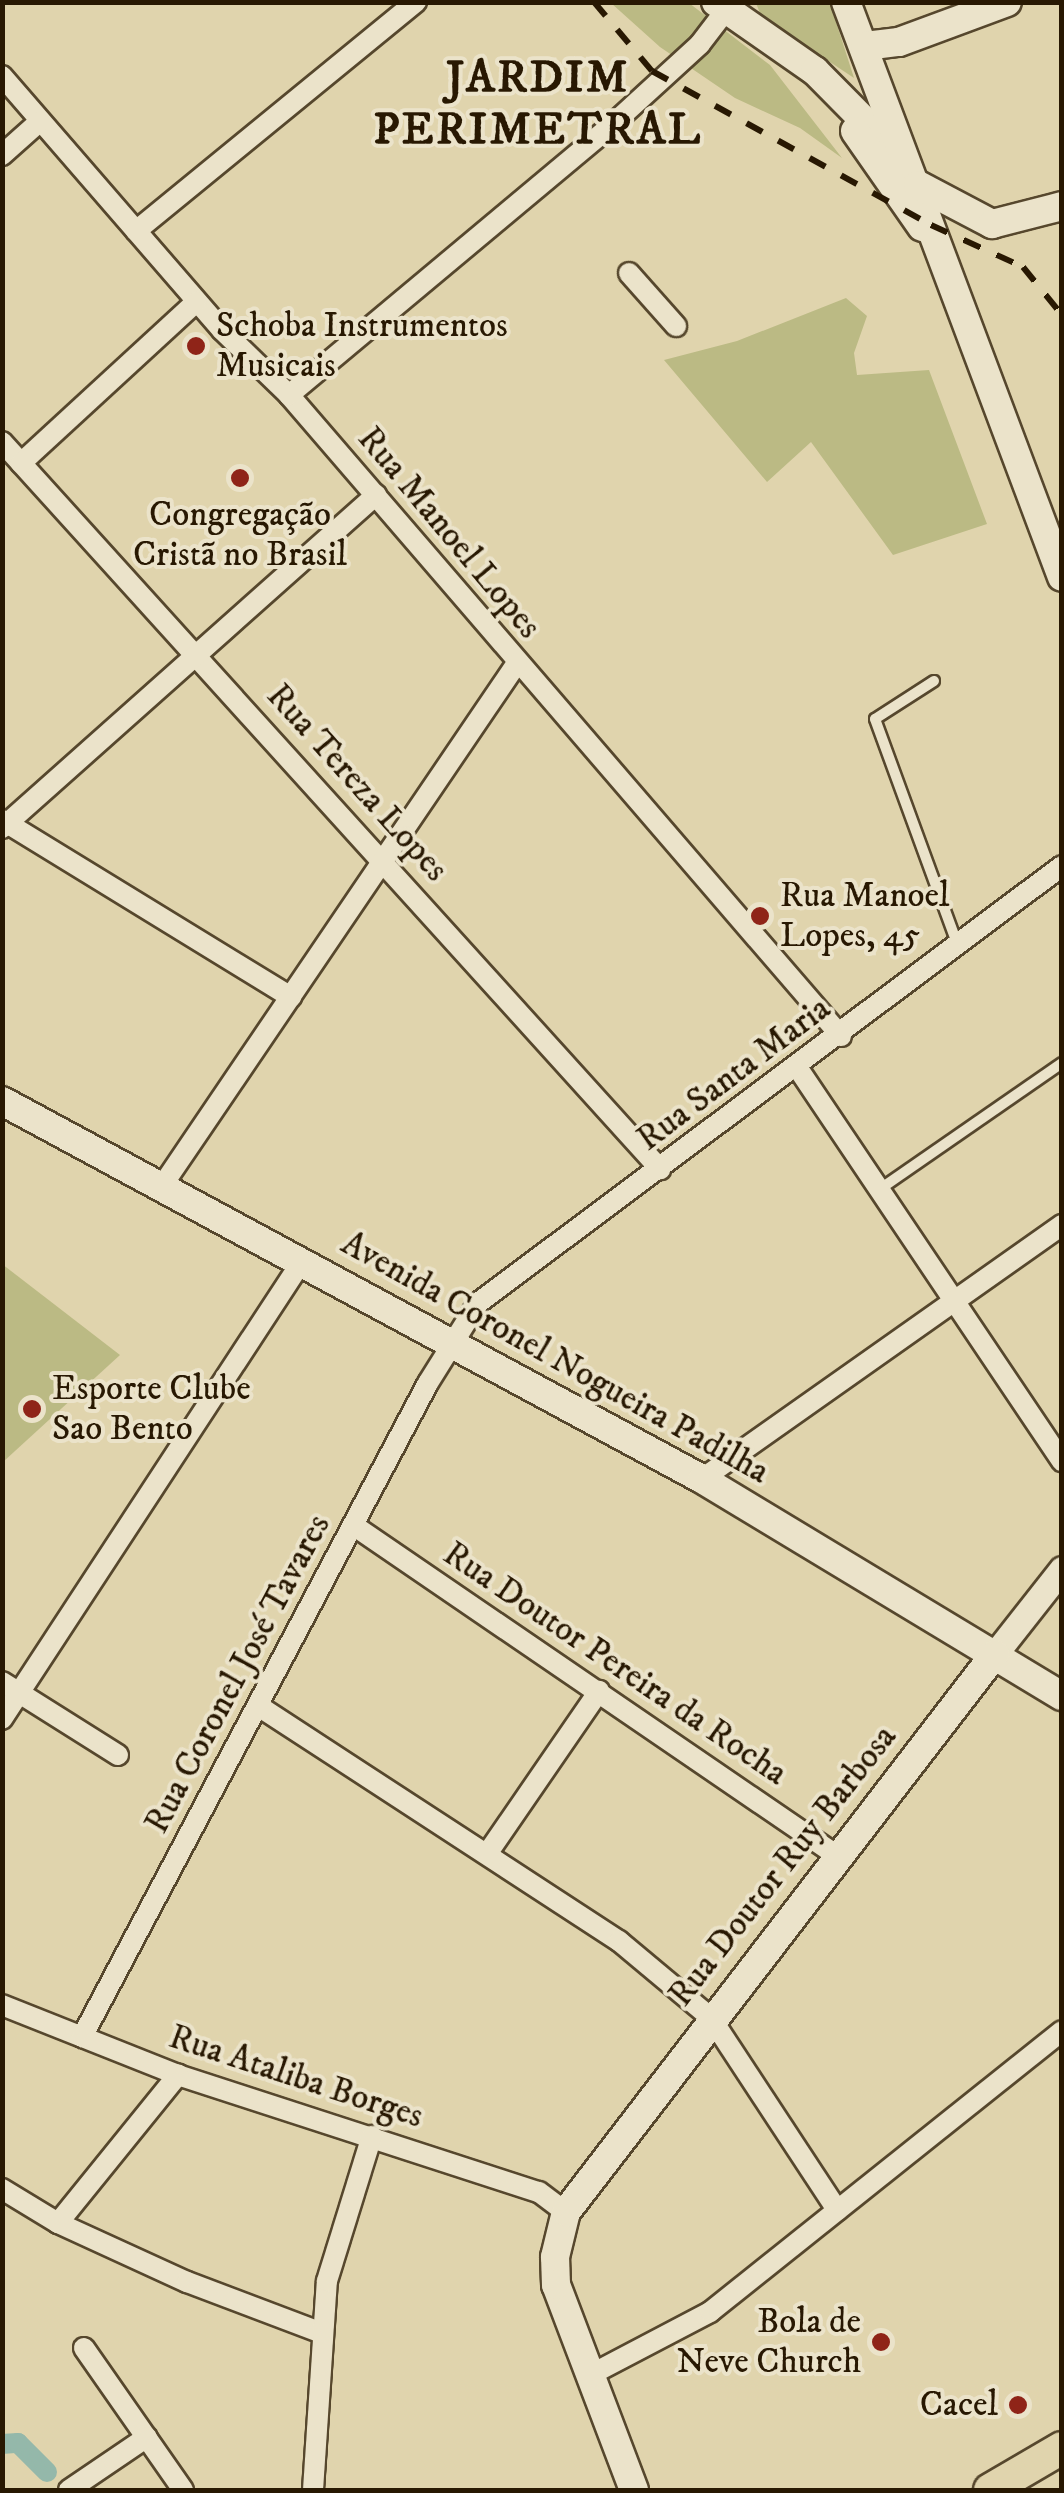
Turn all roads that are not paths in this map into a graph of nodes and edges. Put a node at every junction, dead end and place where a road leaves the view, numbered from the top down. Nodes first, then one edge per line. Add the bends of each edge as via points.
1 (416, 2) edge
2 (846, 2) edge
3 (1007, 2) edge
4 (724, 5) edge
5 (865, 46) junction
6 (816, 72) junction
7 (2, 76) edge
8 (39, 122) junction
9 (2, 155) edge
10 (914, 176) junction
11 (1062, 206) edge
12 (976, 220) junction
13 (136, 231) junction
14 (940, 250) junction
15 (629, 272) dead end
16 (196, 302) junction
17 (676, 326) dead end
18 (290, 395) junction
19 (2, 442) edge
20 (21, 462) junction
21 (376, 495) junction
22 (1062, 577) edge
23 (198, 652) junction
24 (516, 663) junction
25 (934, 681) dead end
26 (4, 824) edge
27 (382, 861) junction
28 (1062, 866) edge
29 (957, 944) junction
30 (291, 997) junction
31 (841, 1036) junction
32 (1062, 1063) edge
33 (797, 1067) junction
34 (2, 1101) edge
35 (660, 1169) junction
36 (162, 1186) junction
37 (880, 1189) junction
38 (1062, 1225) edge
39 (302, 1261) junction
40 (954, 1300) junction
41 (452, 1340) junction
42 (1062, 1460) edge
43 (702, 1479) junction
44 (353, 1525) junction
45 (1062, 1569) edge
46 (994, 1654) junction
47 (12, 1687) edge
48 (599, 1690) junction
49 (1062, 1696) edge
50 (260, 1706) junction
51 (2, 1719) edge
52 (118, 1755) dead end
53 (487, 1854) junction
54 (839, 1857) junction
55 (2, 2004) edge
56 (711, 2018) junction
57 (1062, 2031) edge
58 (82, 2037) junction
59 (178, 2076) junction
60 (372, 2136) junction
61 (2, 2190) edge
62 (836, 2210) junction
63 (566, 2214) junction
64 (58, 2223) junction
65 (319, 2332) junction
66 (84, 2348) dead end
67 (590, 2374) junction
68 (147, 2438) junction
69 (1062, 2448) edge
70 (69, 2490) edge
71 (183, 2490) edge
72 (312, 2490) edge
73 (634, 2490) edge
74 (990, 2490) edge

1 - 13 street
2 - 5 main road
3 - 5 main road via 899,42
4 - 6 main road
4 - 18 street via 628,110
5 - 10 main road
6 - 10 main road
6 - 14 main road
7 - 8 street, Rua Manoel Lopes
8 - 9 street
8 - 13 street, Rua Manoel Lopes
10 - 12 main road
10 - 14 main road
11 - 12 main road via 1005,225
12 - 14 main road via 952,223
13 - 16 street, Rua Manoel Lopes
14 - 22 main road
15 - 17 street
16 - 18 street, Rua Manoel Lopes
16 - 20 street
18 - 21 street, Rua Manoel Lopes
19 - 20 street, Rua Tereza Lopes
20 - 23 street, Rua Tereza Lopes
21 - 23 street
21 - 24 street, Rua Manoel Lopes
23 - 26 street
23 - 27 street, Rua Tereza Lopes
24 - 27 street
24 - 31 street, Rua Manoel Lopes
25 - 29 lane via 876,718
26 - 30 street
27 - 30 street
27 - 35 street, Rua Tereza Lopes
28 - 29 street, Rua Santa Maria
29 - 31 street, Rua Santa Maria
30 - 36 street
31 - 33 street, Rua Santa Maria
32 - 37 lane
33 - 35 street, Rua Santa Maria
33 - 37 street
34 - 36 main road, Avenida Coronel Nogueira Padilha
35 - 41 street, Rua Santa Maria via 478,1303
36 - 39 main road, Avenida Coronel Nogueira Padilha
37 - 40 street
38 - 40 street
39 - 41 main road, Avenida Coronel Nogueira Padilha
39 - 47 street
40 - 42 street
40 - 43 street
41 - 43 main road, Avenida Coronel Nogueira Padilha
41 - 44 street, Rua Coronel José Tavares
43 - 46 main road, Avenida Coronel Nogueira Padilha
44 - 48 street, Rua Doutor Pereira da Rocha
44 - 50 street, Rua Coronel José Tavares
45 - 46 street, Rua Doutor Ruy Barbosa
46 - 49 main road, Avenida Coronel Nogueira Padilha
46 - 54 main road, Rua Doutor Ruy Barbosa
47 - 51 street
47 - 52 street
48 - 53 street
48 - 54 street, Rua Doutor Pereira da Rocha
50 - 53 street
50 - 58 street, Rua Coronel José Tavares
53 - 56 street via 619,1941
54 - 56 main road, Rua Doutor Ruy Barbosa
55 - 58 street, Rua Ataliba Borges
56 - 62 street
56 - 63 main road, Rua Doutor Ruy Barbosa
57 - 62 street
58 - 59 street, Rua Ataliba Borges
59 - 60 street, Rua Ataliba Borges
59 - 64 street
60 - 63 street, Rua Ataliba Borges via 540,2192
60 - 65 street via 326,2281
61 - 64 street
62 - 67 street via 710,2312
63 - 67 main road via 555,2256 563,2306
64 - 65 street
65 - 72 street
66 - 68 street
67 - 73 main road
68 - 70 street
68 - 71 street
69 - 74 main road

